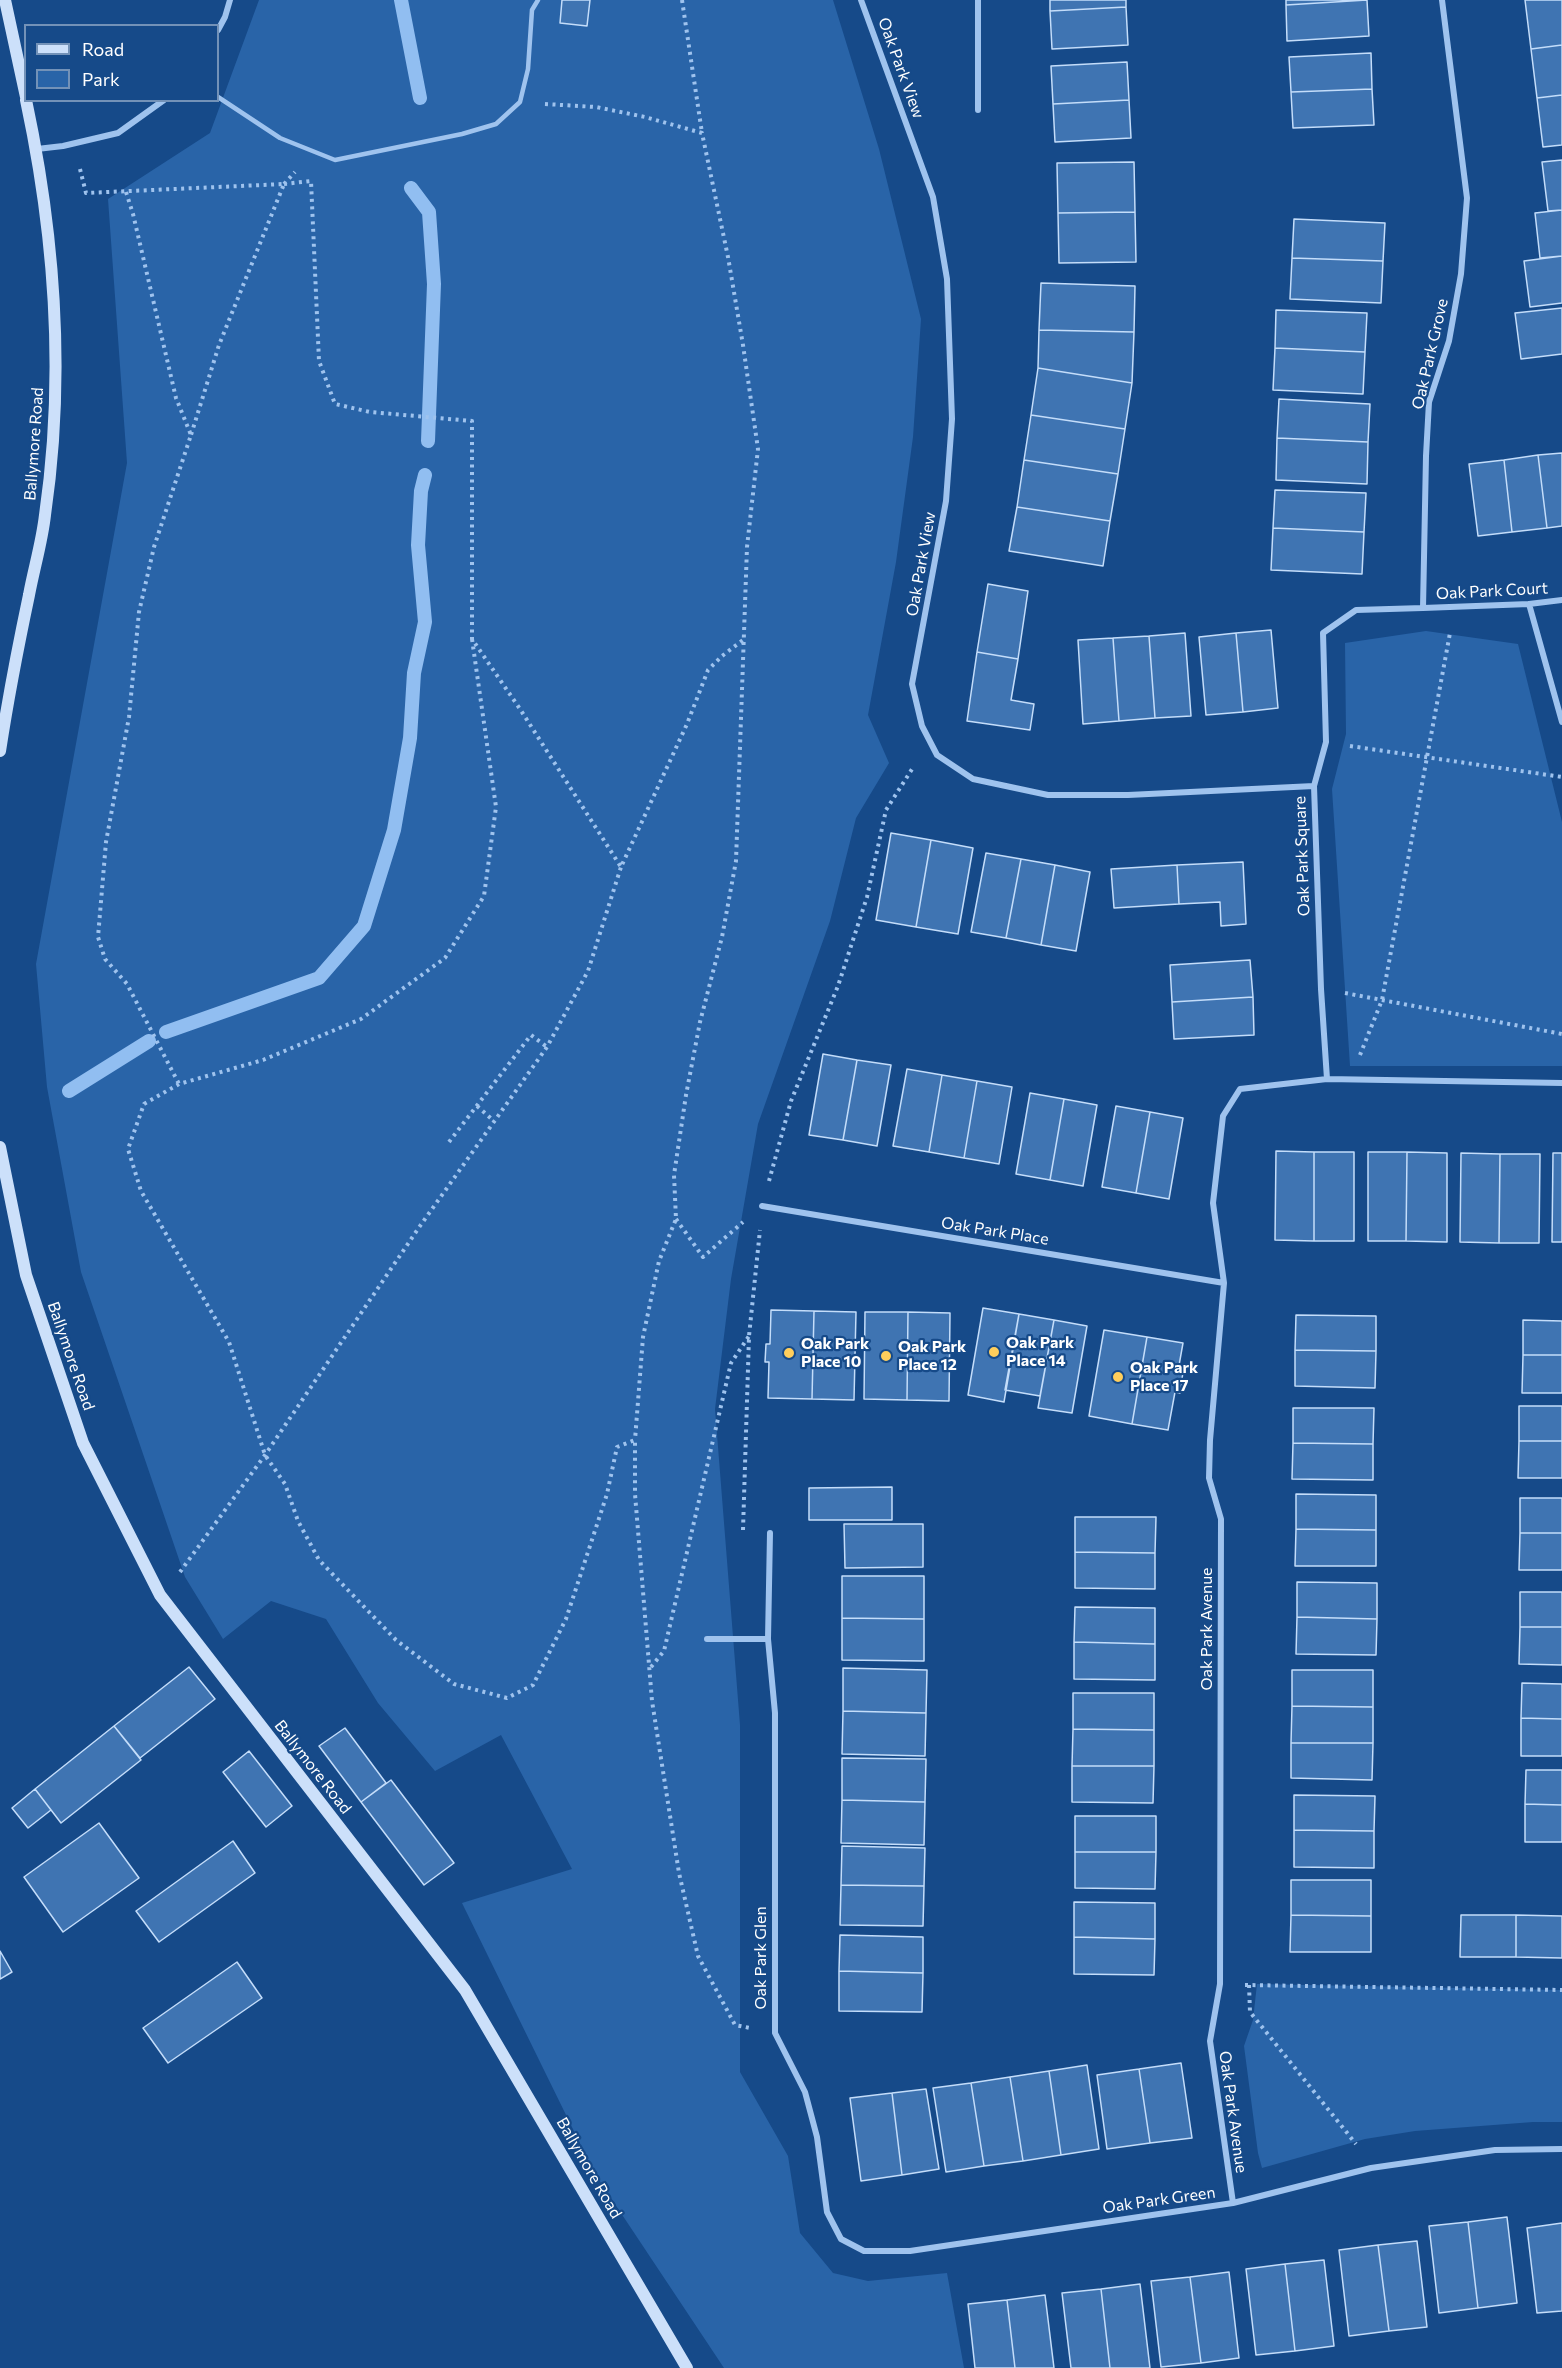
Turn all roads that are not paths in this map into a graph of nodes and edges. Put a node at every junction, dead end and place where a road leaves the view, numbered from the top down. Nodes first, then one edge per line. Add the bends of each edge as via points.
1 (5, 0) edge
2 (230, 0) edge
3 (538, 0) edge
4 (861, 0) edge
5 (978, 0) edge
6 (1442, 0) edge
7 (219, 28) edge
8 (24, 90) edge
9 (219, 98) edge
10 (27, 102) edge
11 (161, 102) edge
12 (978, 110) dead end
13 (37, 149) junction
14 (1562, 600) edge
15 (1529, 604) junction
16 (1423, 608) junction
17 (1562, 722) edge
18 (0, 751) edge
19 (1314, 786) junction
20 (1327, 1079) junction
21 (1562, 1083) edge
22 (0, 1147) edge
23 (762, 1206) road end
24 (1224, 1283) junction
25 (770, 1533) road end
26 (707, 1639) dead end
27 (768, 1639) junction
28 (1562, 2149) edge
29 (1233, 2203) junction
30 (864, 2251) joint
31 (687, 2368) edge

1 - 8 main road, Ballymore Road
2 - 7 street
3 - 9 lane via 532,10 528,69 520,102 496,124 335,160 280,138
4 - 19 street, Oak Park View via 933,197 947,279 952,418 946,501 912,684 922,726 937,755 973,779 1048,795
5 - 12 street
6 - 16 street, Oak Park Grove via 1467,198 1461,274 1449,341 1429,402
10 - 13 main road, Ballymore Road
11 - 13 street via 118,133
13 - 18 main road, Ballymore Road via 53,287 56,417 45,516
14 - 15 street, Oak Park Court
15 - 16 street, Oak Park Court
15 - 17 street
16 - 19 street, Oak Park Square via 1356,609 1323,633 1326,742
19 - 20 street, Oak Park Square
20 - 21 street
20 - 24 street, Oak Park Avenue via 1240,1089 1223,1116 1213,1203
22 - 31 main road, Ballymore Road via 26,1275 83,1443 160,1595 465,1990
23 - 24 street, Oak Park Place
24 - 29 street, Oak Park Avenue via 1209,1478 1221,1519 1220,1984 1210,2041
25 - 27 street, Oak Park Glen
26 - 27 street
27 - 30 street, Oak Park Glen via 775,1713 775,2033 805,2092 818,2137 827,2212 841,2239
28 - 29 street, Oak Park Green via 1495,2150 1371,2168
29 - 30 street, Oak Park Green via 910,2251

